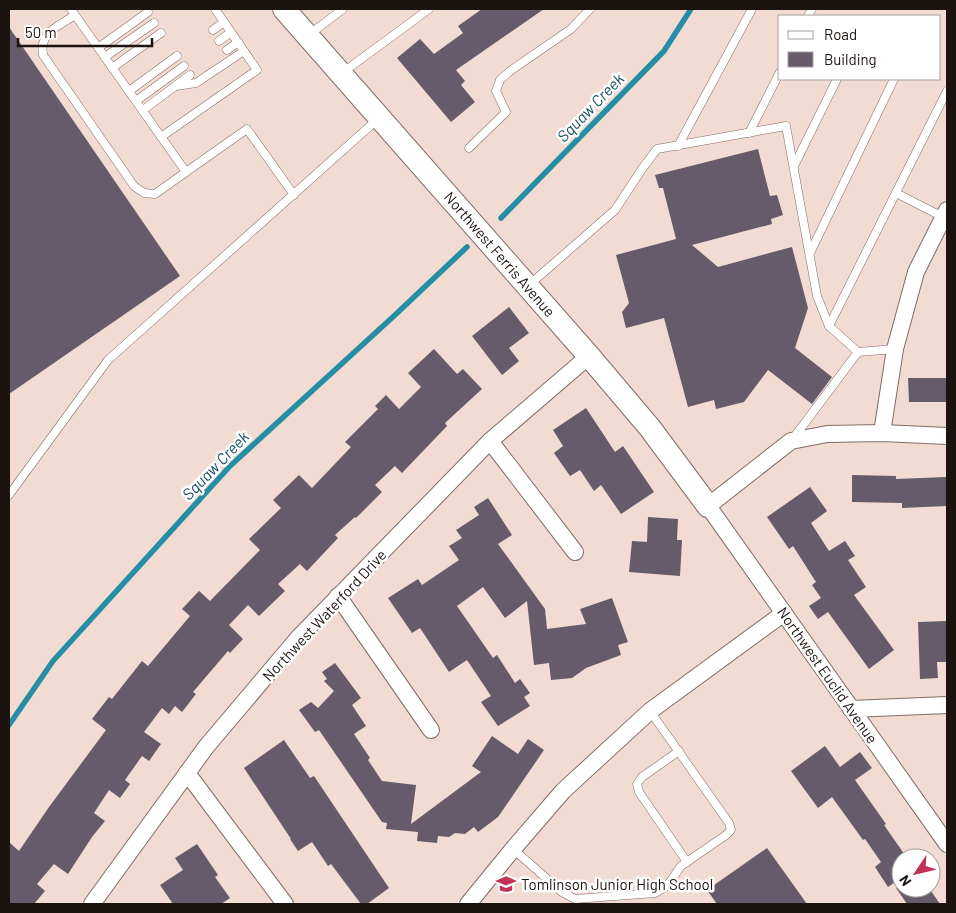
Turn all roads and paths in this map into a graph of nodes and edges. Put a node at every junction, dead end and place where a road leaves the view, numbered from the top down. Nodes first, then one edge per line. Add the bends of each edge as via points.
1 (140, 9) edge
2 (215, 9) edge
3 (284, 9) edge
4 (343, 9) edge
5 (429, 9) edge
6 (590, 9) edge
7 (752, 9) edge
8 (73, 12) edge
9 (148, 12) dead end
10 (137, 20) junction
11 (154, 22) dead end
12 (224, 22) junction
13 (213, 30) dead end
14 (231, 32) junction
15 (161, 33) dead end
16 (308, 36) junction
17 (220, 40) dead end
18 (238, 42) junction
19 (98, 48) junction
20 (227, 50) dead end
21 (244, 51) junction
22 (177, 56) dead end
23 (105, 57) junction
24 (184, 66) dead end
25 (112, 68) junction
26 (340, 74) junction
27 (190, 75) dead end
28 (778, 76) edge
29 (836, 80) edge
30 (894, 80) edge
31 (176, 86) junction
32 (129, 91) junction
33 (947, 91) edge
34 (136, 101) junction
35 (142, 110) junction
36 (379, 118) junction
37 (750, 133) junction
38 (161, 137) junction
39 (678, 146) junction
40 (469, 148) dead end
41 (794, 166) junction
42 (186, 172) junction
43 (896, 193) junction
44 (294, 195) junction
45 (945, 214) edge
46 (810, 253) junction
47 (528, 286) junction
48 (828, 326) junction
49 (895, 349) junction
50 (858, 352) junction
51 (589, 356) junction
52 (882, 433) junction
53 (947, 436) edge
54 (490, 441) junction
55 (791, 441) junction
56 (9, 495) edge
57 (708, 506) junction
58 (575, 552) dead end
59 (338, 596) junction
60 (784, 613) junction
61 (947, 705) edge
62 (851, 709) junction
63 (650, 711) junction
64 (431, 730) dead end
65 (679, 751) junction
66 (187, 773) junction
67 (947, 844) edge
68 (513, 849) junction
69 (687, 862) junction
70 (92, 904) edge
71 (285, 904) edge
72 (468, 904) edge

1 - 10 lane
2 - 12 lane
3 - 16 street, Northwest Ferris Avenue
4 - 16 lane
5 - 26 lane
6 - 40 lane via 571,29 500,80 496,91 506,112
7 - 39 lane
8 - 19 lane
8 - 42 lane via 44,37 43,55 134,186 144,194 155,194
9 - 10 lane
10 - 19 lane
11 - 23 lane
12 - 13 lane
12 - 14 lane
14 - 17 lane
14 - 18 lane
15 - 25 lane
16 - 26 street, Northwest Ferris Avenue
18 - 20 lane
18 - 21 lane
19 - 23 lane
21 - 31 lane via 196,83
21 - 38 lane via 257,70
22 - 32 lane
23 - 25 lane
24 - 34 lane
25 - 32 lane
26 - 36 street, Northwest Ferris Avenue
27 - 31 lane
28 - 37 lane
29 - 41 lane
30 - 46 lane
31 - 35 lane
32 - 34 lane
33 - 43 lane
34 - 35 lane
35 - 38 lane
36 - 44 lane
36 - 47 street, Northwest Ferris Avenue
37 - 39 lane
37 - 41 lane via 786,126
38 - 42 lane
39 - 47 lane via 656,149 615,210
41 - 46 lane
42 - 44 lane via 246,129
43 - 45 lane
43 - 48 lane
44 - 56 lane via 108,360
45 - 49 street via 916,272
46 - 48 lane via 817,296
47 - 51 street, Northwest Ferris Avenue
48 - 50 lane
49 - 50 lane
49 - 52 street
50 - 55 lane
51 - 54 street, Northwest Waterford Drive
51 - 57 street, Northwest Ferris Avenue via 650,428
52 - 53 street
52 - 55 street via 827,434
54 - 58 street
54 - 59 street, Northwest Waterford Drive
55 - 57 street
57 - 60 street, Northwest Euclid Avenue
59 - 64 street
59 - 66 street, Northwest Waterford Drive via 299,637
60 - 62 street, Northwest Euclid Avenue
60 - 63 street
61 - 62 street
62 - 67 street, Northwest Euclid Avenue
63 - 65 lane
63 - 68 street via 563,791
65 - 69 lane via 642,777 638,784 639,792
65 - 69 lane via 731,830
66 - 70 street, Northwest Waterford Drive
66 - 71 street
68 - 69 lane via 562,892 575,899 655,893 667,886
68 - 72 street

